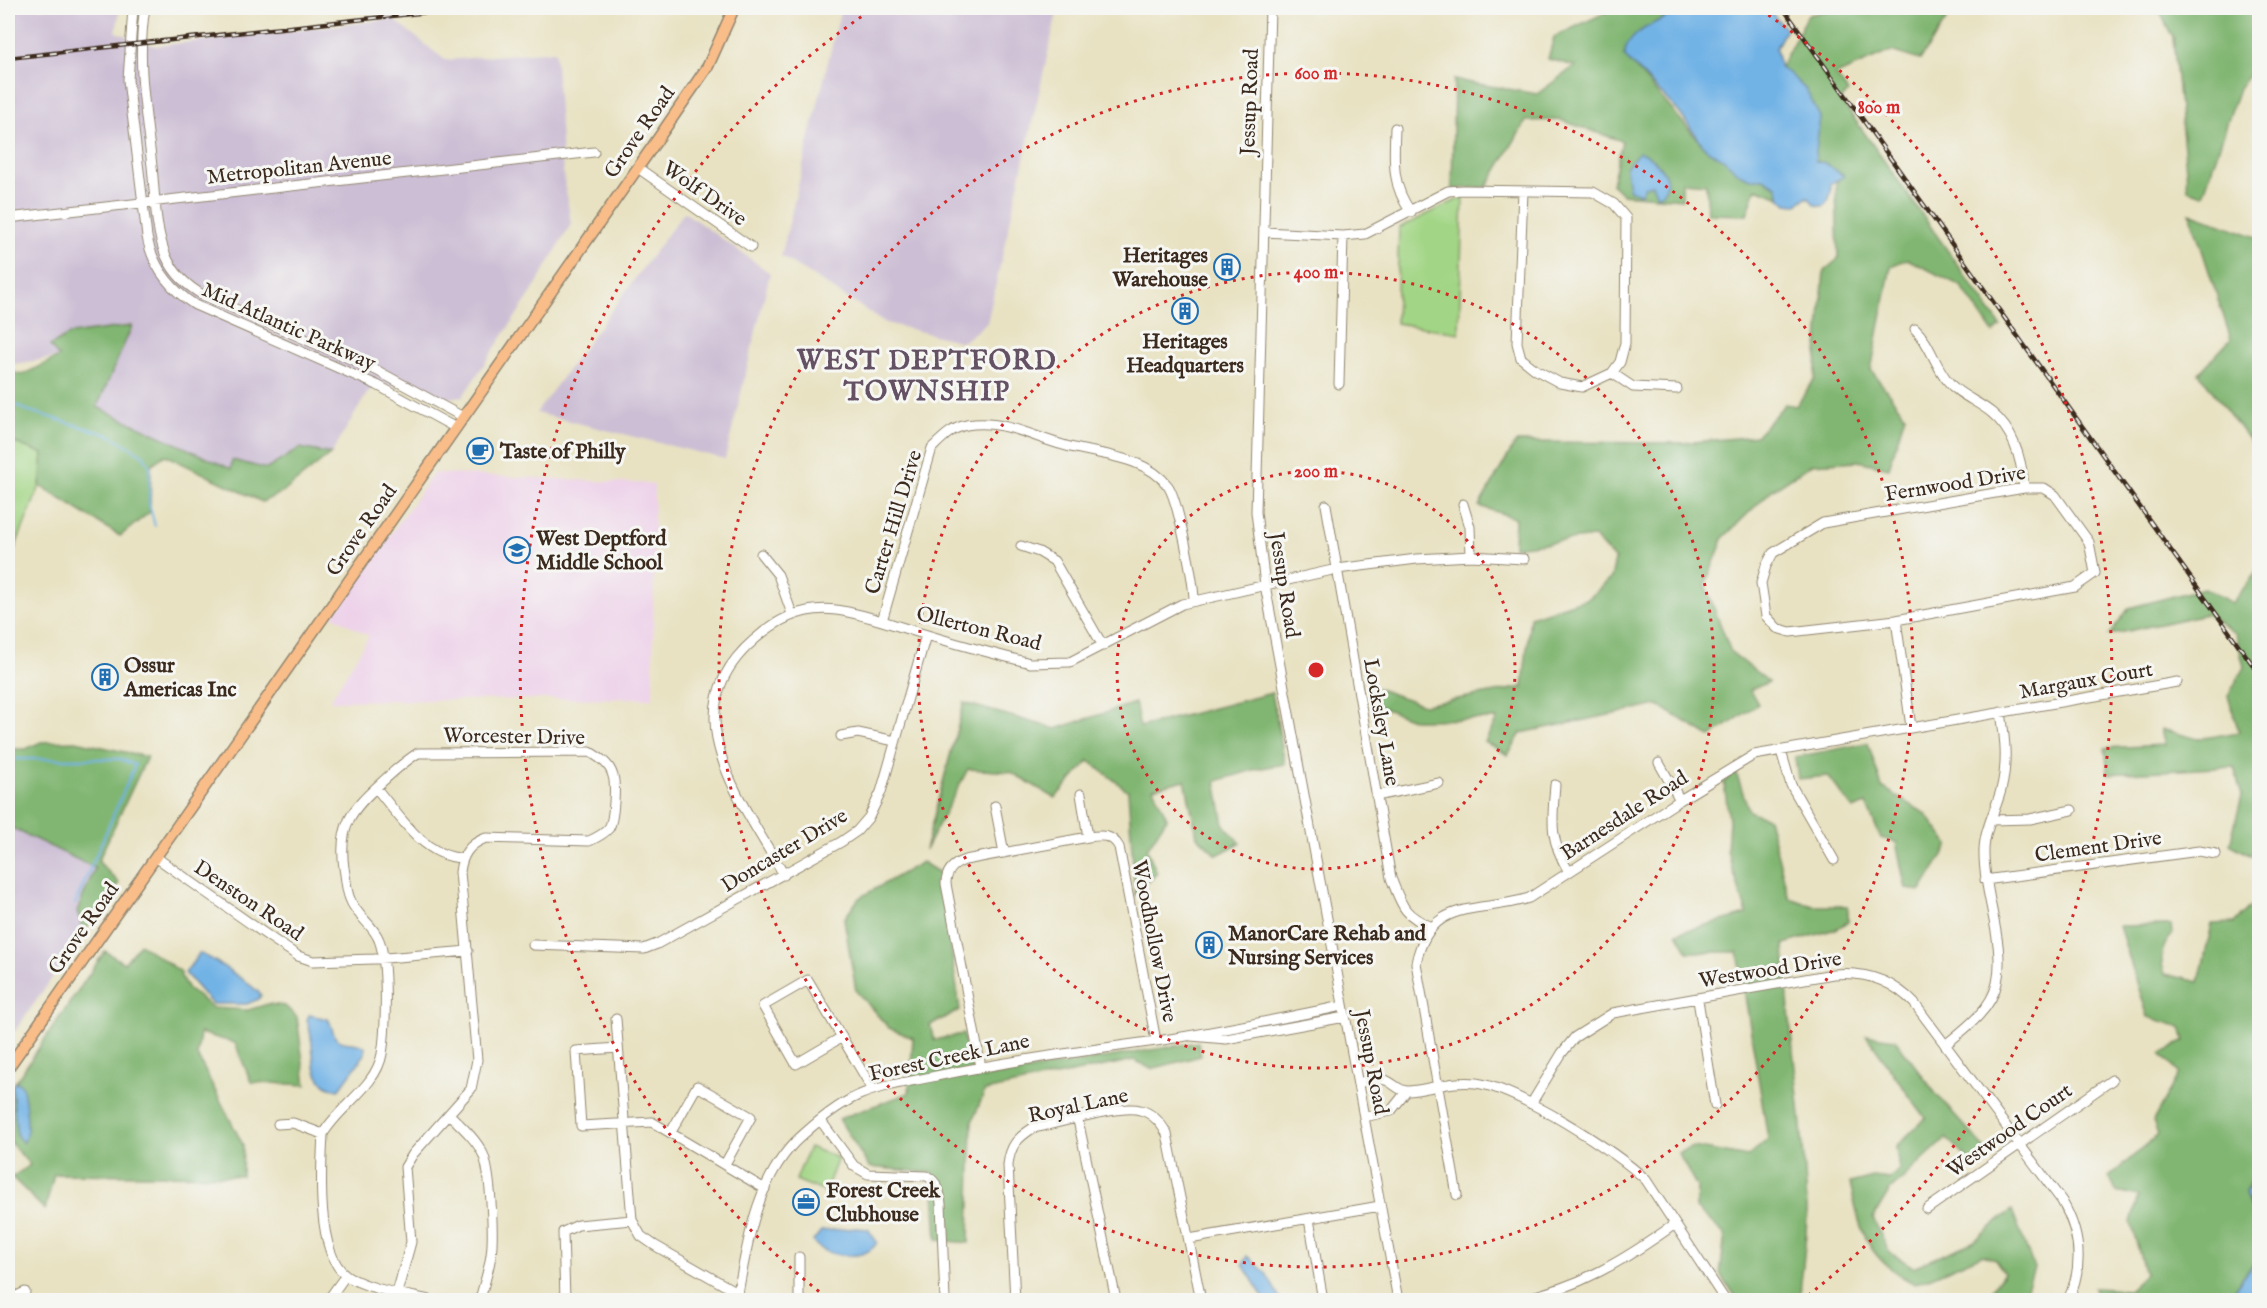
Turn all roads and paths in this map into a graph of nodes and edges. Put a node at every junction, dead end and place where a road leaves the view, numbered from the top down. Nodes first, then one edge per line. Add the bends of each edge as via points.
1 (133, 8) edge
2 (145, 8) edge
3 (734, 8) edge
4 (1270, 8) edge
5 (1395, 128) dead end
6 (594, 152) dead end
7 (638, 168) junction
8 (1523, 191) junction
9 (155, 201) junction
10 (143, 203) junction
11 (1411, 212) junction
12 (8, 218) edge
13 (1264, 232) junction
14 (1343, 236) junction
15 (751, 247) dead end
16 (1915, 329) dead end
17 (1612, 374) junction
18 (1339, 384) dead end
19 (1677, 389) dead end
20 (463, 417) junction
21 (456, 428) junction
22 (2025, 488) junction
23 (1463, 504) dead end
24 (1326, 505) dead end
25 (1021, 546) dead end
26 (761, 554) dead end
27 (1471, 556) junction
28 (1524, 559) dead end
29 (1337, 569) junction
30 (1265, 585) junction
31 (1194, 601) junction
32 (792, 614) junction
33 (1896, 620) junction
34 (882, 621) junction
35 (926, 635) junction
36 (1103, 646) junction
37 (2177, 682) dead end
38 (2001, 712) junction
39 (1911, 727) junction
40 (841, 736) dead end
41 (895, 741) junction
42 (1782, 751) junction
43 (1659, 763) dead end
44 (1439, 783) dead end
45 (1555, 785) dead end
46 (376, 788) junction
47 (1081, 794) dead end
48 (1376, 796) junction
49 (1680, 800) junction
50 (995, 806) dead end
51 (2072, 810) dead end
52 (1992, 820) junction
53 (1088, 837) junction
54 (1004, 853) junction
55 (2216, 854) dead end
56 (157, 858) junction
57 (462, 858) junction
58 (1834, 860) dead end
59 (1569, 872) junction
60 (784, 875) junction
61 (1985, 880) junction
62 (1432, 927) junction
63 (533, 945) dead end
64 (468, 951) junction
65 (382, 958) junction
66 (1698, 1000) junction
67 (1343, 1006) junction
68 (1345, 1017) junction
69 (616, 1019) dead end
70 (1189, 1036) junction
71 (842, 1037) junction
72 (1156, 1041) junction
73 (1945, 1045) junction
74 (618, 1048) junction
75 (981, 1067) junction
76 (8, 1068) edge
77 (2112, 1080) dead end
78 (1358, 1083) junction
79 (1438, 1084) junction
80 (873, 1090) junction
81 (1406, 1092) junction
82 (1531, 1104) junction
83 (1715, 1105) dead end
84 (450, 1115) junction
85 (1364, 1117) junction
86 (821, 1120) junction
87 (1078, 1120) junction
88 (623, 1122) junction
89 (278, 1124) dead end
90 (671, 1132) junction
91 (323, 1134) junction
92 (2019, 1145) junction
93 (724, 1164) junction
94 (765, 1189) junction
95 (1457, 1195) dead end
96 (1380, 1206) junction
97 (1927, 1209) dead end
98 (1309, 1219) junction
99 (632, 1220) junction
100 (1675, 1224) junction
101 (1189, 1239) junction
102 (799, 1257) dead end
103 (346, 1275) junction
104 (25, 1292) dead end
105 (397, 1293) junction
106 (739, 1297) edge
107 (8, 1300) edge
108 (328, 1300) edge
109 (430, 1300) edge
110 (480, 1300) edge
111 (565, 1300) edge
112 (799, 1300) edge
113 (945, 1300) edge
114 (1015, 1300) edge
115 (1116, 1300) edge
116 (1201, 1300) edge
117 (1323, 1300) edge
118 (1398, 1300) edge
119 (1517, 1300) edge
120 (1725, 1300) edge
121 (2068, 1300) edge

1 - 10 street, Mid Atlantic Parkway via 128,80
2 - 9 street, Mid Atlantic Parkway via 140,65
3 - 7 main road, Grove Road via 708,66
4 - 13 street, Jessup Road
5 - 11 street via 1394,174 1398,193
6 - 9 street, Metropolitan Avenue
7 - 15 street, Wolf Drive
7 - 20 main road, Grove Road
8 - 11 street via 1448,191
8 - 17 street via 1517,343 1521,358 1560,383 1581,387
8 - 17 street via 1593,192 1614,204 1626,218 1625,343
9 - 10 street, Metropolitan Avenue
9 - 20 street, Mid Atlantic Parkway via 165,254 188,286 376,370
10 - 12 street, Metropolitan Avenue
10 - 21 street, Mid Atlantic Parkway via 150,252 162,276 180,296 210,313 372,383
11 - 14 street via 1365,234
13 - 14 street
13 - 30 street, Jessup Road via 1256,512
14 - 18 street
16 - 22 street via 1948,382 1993,414 2018,448
17 - 19 street via 1633,387
20 - 21 main road, Grove Road
21 - 56 main road, Grove Road via 201,789
22 - 33 street, Fernwood Drive via 2044,488 2055,495 2089,542 2095,573 2075,587
22 - 33 street, Fernwood Drive via 1823,523 1773,553 1766,566 1761,583 1766,616 1777,628 1790,632
23 - 27 street via 1470,527
24 - 29 street, Locksley Lane
25 - 36 street via 1054,561
26 - 32 street via 778,575
27 - 28 street, Ollerton Road
27 - 29 street, Ollerton Road
29 - 30 street, Ollerton Road
29 - 48 street, Locksley Lane
30 - 31 street, Ollerton Road
30 - 67 street, Jessup Road
31 - 34 street, Carter Hill Drive via 1180,519 1164,481 1111,455 1061,445 1001,425 975,423 951,430 932,448
31 - 36 street, Ollerton Road
32 - 34 street, Ollerton Road via 835,610
32 - 60 street, Ollerton Road via 765,629 731,663 720,688 714,730 726,772
33 - 39 street
34 - 35 street, Ollerton Road
35 - 36 street, Ollerton Road via 1030,663 1070,662
35 - 41 street, Doncaster Drive
37 - 38 street, Margaux Court
38 - 39 street, Barnesdale Road
38 - 52 street via 2005,765
39 - 42 street, Barnesdale Road
40 - 41 street via 858,734
41 - 60 street, Doncaster Drive via 881,792 869,817 841,842
42 - 49 street, Barnesdale Road via 1745,759
42 - 58 street via 1791,785
43 - 49 street
44 - 48 street
45 - 59 street via 1552,834
46 - 57 street via 427,845 439,853
46 - 57 street, Worcester Drive via 418,753 590,752 604,760 613,775 613,813 609,827 599,836 589,841 486,838 472,845
46 - 65 street, Worcester Drive via 352,814 342,842 350,898 355,911 379,939
47 - 53 street
48 - 62 street, Locksley Lane via 1391,878 1404,911
49 - 59 street, Barnesdale Road
50 - 54 street
51 - 52 street via 2045,817
52 - 61 street via 1984,849
53 - 54 street, Woodhollow Drive
53 - 72 street, Woodhollow Drive via 1105,836 1119,847
54 - 75 street, Woodhollow Drive via 958,862 946,878
55 - 61 street, Clement Drive via 2199,850
56 - 65 street, Denston Road via 298,956 328,962
56 - 76 main road, Grove Road
57 - 64 street
59 - 62 street, Barnesdale Road via 1529,898 1454,911
60 - 63 street, Doncaster Drive via 644,948
61 - 73 street via 1998,955 1997,985 1977,1017
62 - 79 street via 1416,963
64 - 65 street, Denston Road
64 - 84 street via 477,1060 471,1089
65 - 91 street, Worcester Drive via 385,1006 378,1069
66 - 73 street, Westwood Drive via 1851,973 1888,983 1904,992
66 - 82 street, Westwood Drive via 1629,1009 1594,1022 1562,1053
66 - 83 street
67 - 68 street, Jessup Road
67 - 70 street, Forest Creek Lane
68 - 70 street, Forest Creek Lane via 1226,1039
68 - 78 street, Jessup Road
69 - 74 street
70 - 72 street, Forest Creek Lane
71 - 71 street via 808,980 763,1006 796,1064
71 - 80 street
72 - 75 street, Forest Creek Lane via 1068,1051
73 - 92 street, Westwood Drive
74 - 88 street
74 - 88 street via 576,1051 581,1126
75 - 80 street, Forest Creek Lane
77 - 92 street, Westwood Court
78 - 81 street via 1382,1079
78 - 85 street, Jessup Road
79 - 81 street
79 - 82 street via 1477,1083
79 - 95 street
80 - 86 street, Forest Creek Lane
81 - 85 street via 1391,1111
82 - 100 street via 1632,1166
84 - 105 street via 405,1167 411,1242
84 - 110 street via 473,1139 483,1155 487,1173 491,1248
85 - 96 street, Jessup Road
86 - 94 street, Forest Creek Lane via 793,1144
86 - 113 street via 854,1166 868,1174 932,1179 939,1189
87 - 101 street, Royal Lane via 1139,1109 1161,1122 1167,1134
87 - 114 street, Royal Lane via 1034,1128 1020,1136 1009,1155
87 - 115 street
88 - 90 street via 646,1120
88 - 99 street
89 - 91 street via 294,1124
90 - 93 street
90 - 93 street via 697,1086 751,1117
91 - 103 street via 326,1238 331,1257
92 - 97 street, Westwood Court
92 - 121 street, Westwood Drive via 2074,1223 2079,1262
93 - 94 street
94 - 106 street, Forest Creek Lane via 750,1230
96 - 98 street
96 - 118 street, Jessup Road
98 - 101 street
98 - 117 street
99 - 106 street via 641,1236
99 - 111 street via 578,1225 563,1232
100 - 119 street via 1628,1258 1587,1279
100 - 120 street
101 - 116 street, Royal Lane
102 - 112 street
103 - 105 street
103 - 108 street
104 - 107 street
105 - 109 street

